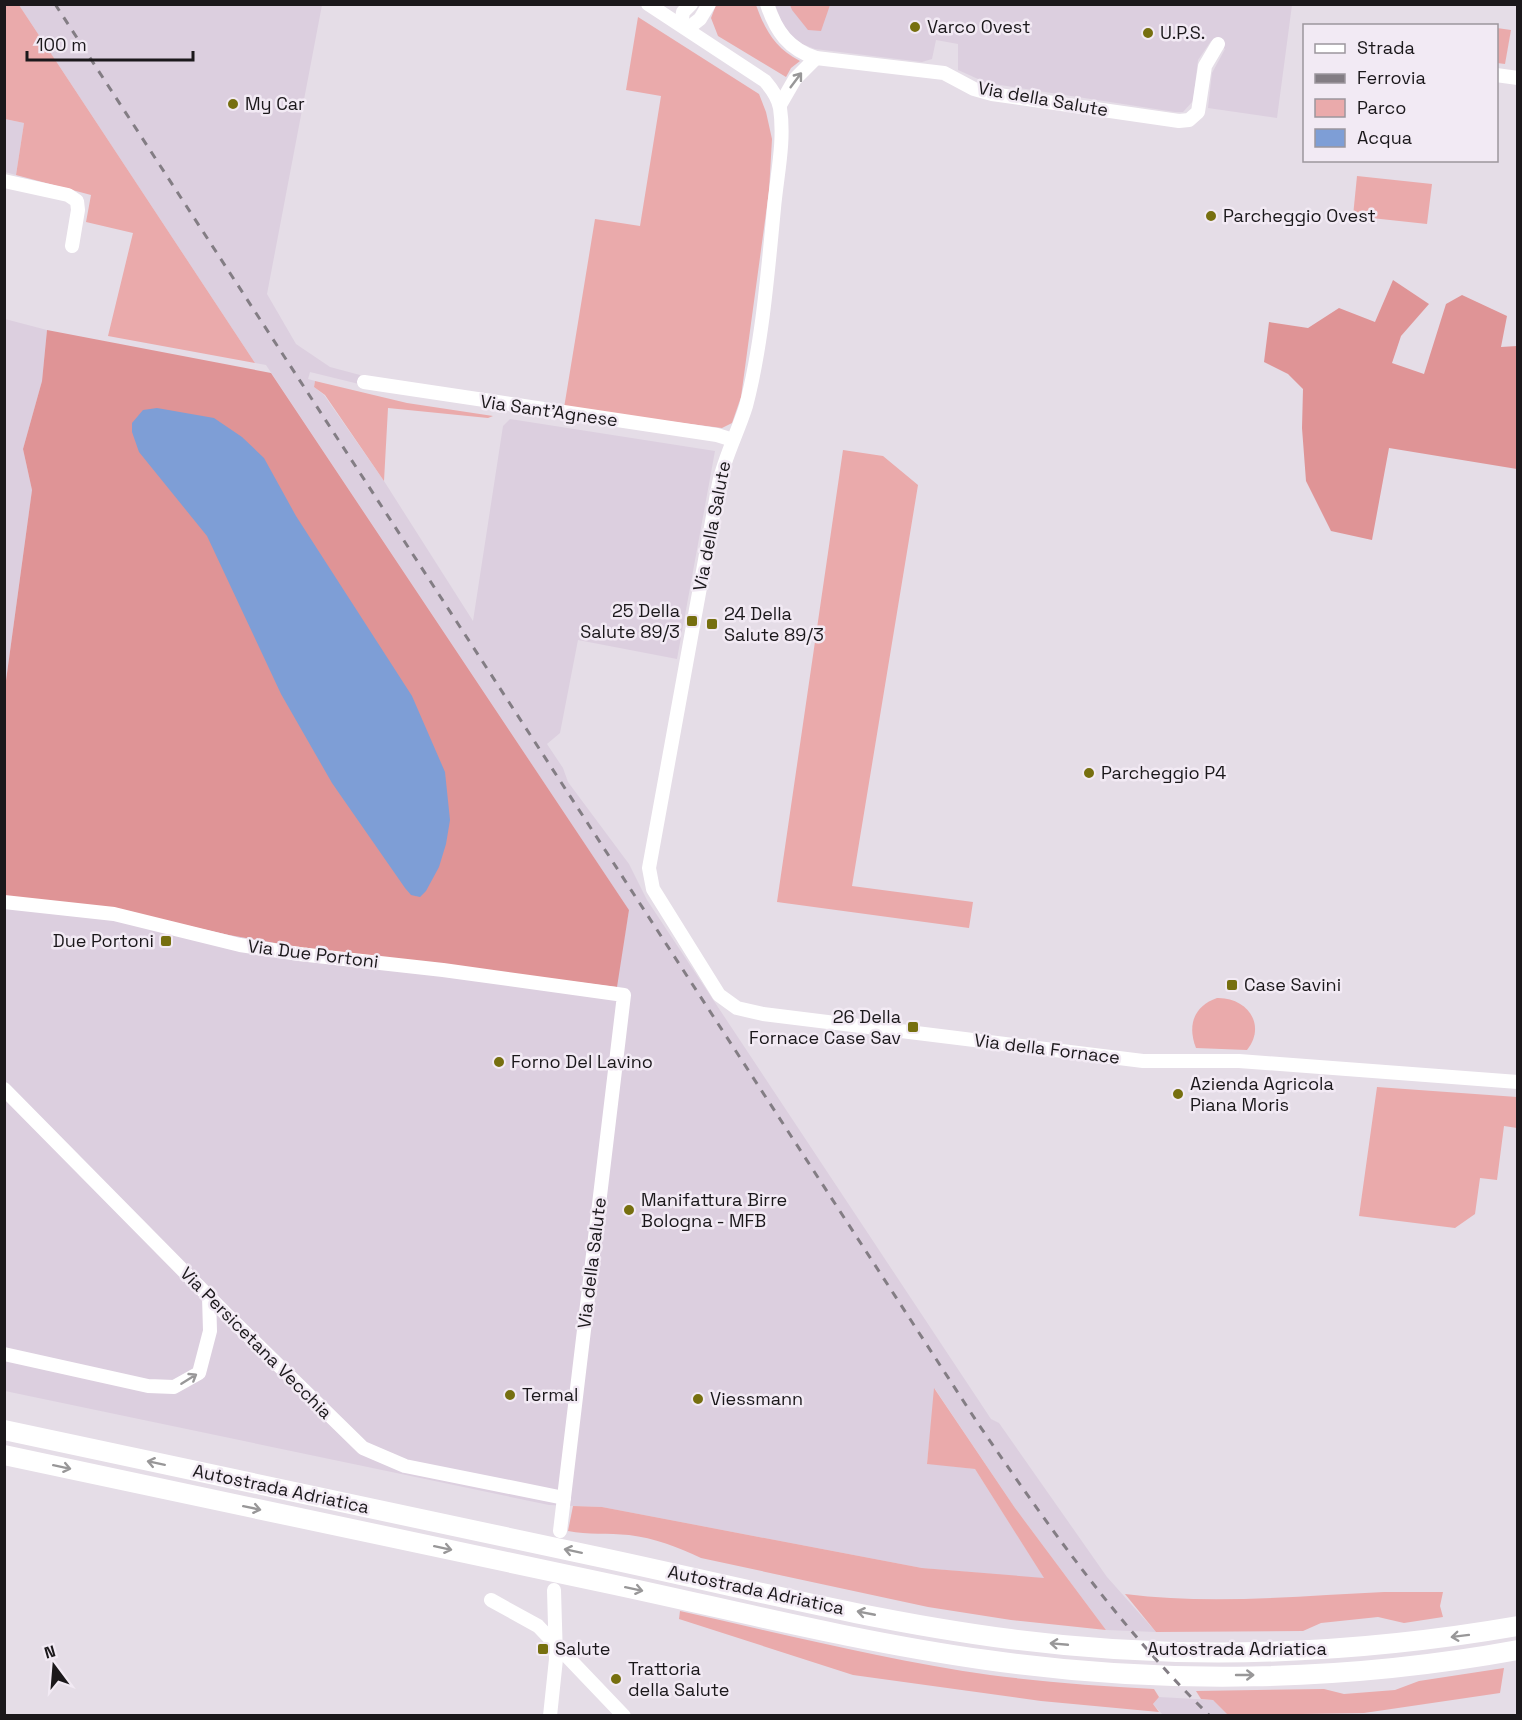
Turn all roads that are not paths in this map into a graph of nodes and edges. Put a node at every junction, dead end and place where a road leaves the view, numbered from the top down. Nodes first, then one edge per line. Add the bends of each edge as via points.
1 (691, 4) edge
2 (709, 4) edge
3 (767, 4) edge
4 (655, 5) edge
5 (684, 27) junction
6 (1218, 44) dead end
7 (816, 58) junction
8 (1498, 75) edge
9 (1518, 78) edge
10 (780, 105) junction
11 (4, 181) edge
12 (72, 246) dead end
13 (364, 382) dead end
14 (733, 440) junction
15 (649, 878) joint
16 (4, 902) edge
17 (624, 995) joint
18 (1518, 1082) edge
19 (4, 1089) edge
20 (209, 1296) junction
21 (227, 1316) junction
22 (210, 1328) junction
23 (4, 1354) edge
24 (4, 1430) edge
25 (4, 1455) edge
26 (564, 1498) junction
27 (560, 1531) dead end
28 (554, 1590) dead end
29 (491, 1600) dead end
30 (1518, 1626) edge
31 (556, 1642) junction
32 (1518, 1650) edge
33 (550, 1716) edge
34 (624, 1716) edge

1 - 5 street via 683,12
2 - 5 street via 699,19
3 - 7 street, Via della Salute via 787,42
4 - 5 street
5 - 10 street via 765,81
6 - 7 street, Via della Salute via 1205,66 1198,112 1189,120 1179,121 992,94 944,73
10 -> 7 street, Via della Salute via 795,79
8 - 9 street
10 - 14 street, Via della Salute via 780,147 762,305 750,388
11 - 12 street via 68,195 77,201
13 - 14 street, Via Sant'Agnese
14 - 15 street, Via della Salute via 719,483
15 - 18 street, Via della Fornace via 719,995 746,1010 1143,1061 1239,1061
16 - 17 street, Via Due Portoni via 114,914 240,945 299,954
17 - 26 street, Via della Salute
19 - 20 street, Via Persicetana Vecchia
20 - 21 street, Via Persicetana Vecchia
20 - 22 street
21 - 22 street
21 - 26 street, Via Persicetana Vecchia via 350,1437 377,1456 405,1466
23 -> 22 street via 148,1386 174,1387 198,1373
30 -> 24 highway, Autostrada Adriatica via 1417,1641 1231,1653 1013,1640 851,1611
25 -> 32 highway, Autostrada Adriatica via 932,1651 1001,1662 1142,1674 1321,1674
26 - 27 street, Via della Salute
28 - 31 street
29 - 31 street via 538,1626
31 - 33 street
31 - 34 street

